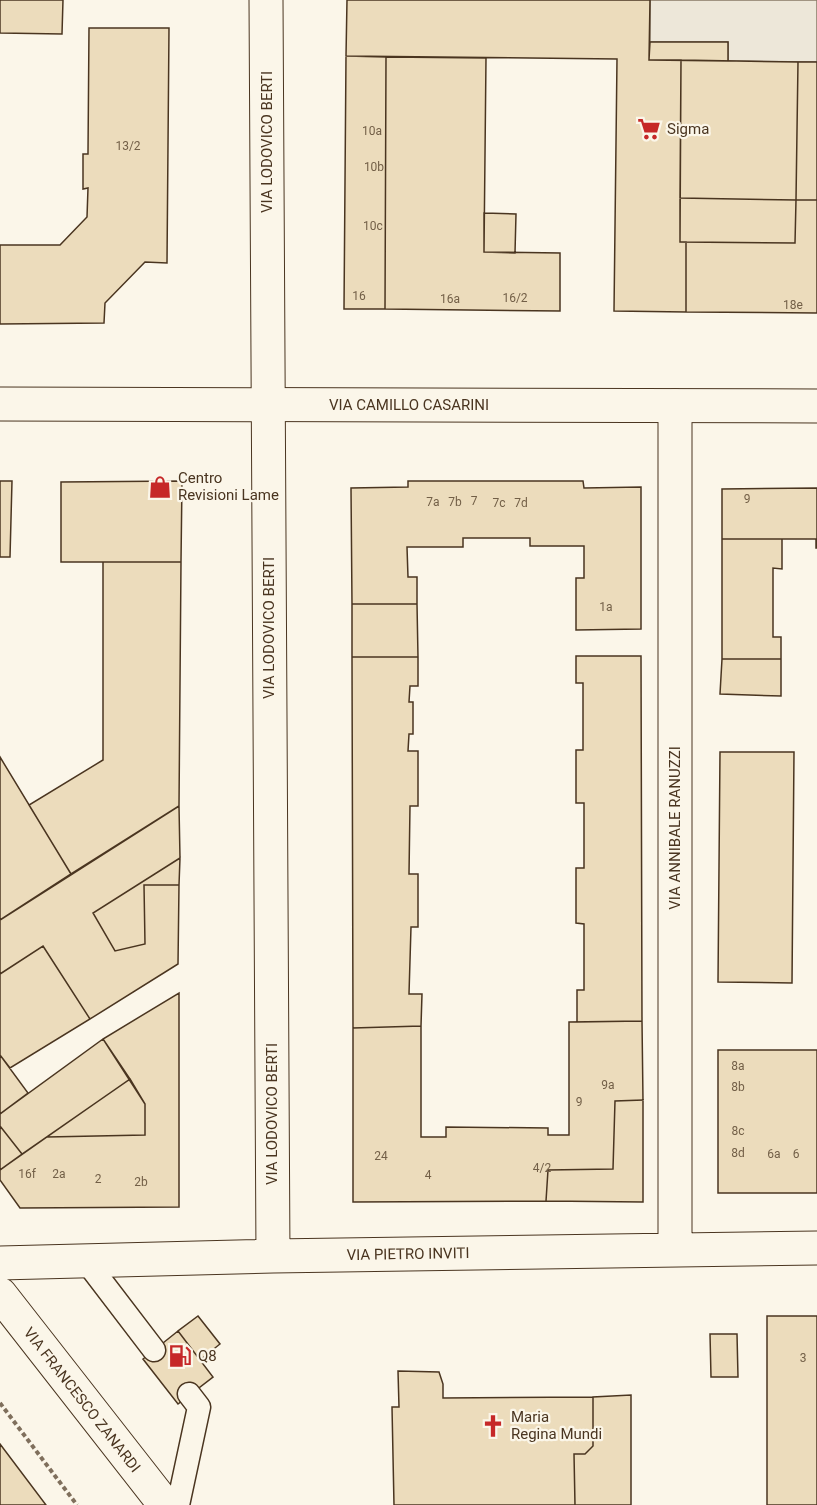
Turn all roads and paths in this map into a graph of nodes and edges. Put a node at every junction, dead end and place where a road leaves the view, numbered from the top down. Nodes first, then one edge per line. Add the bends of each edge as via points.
1 (266, 0) edge
2 (0, 404) edge
3 (268, 405) junction
4 (675, 406) junction
5 (817, 406) edge
6 (817, 1248) edge
7 (675, 1250) junction
8 (273, 1256) junction
9 (86, 1261) junction
10 (0, 1263) edge
11 (0, 1294) edge
12 (154, 1350) dead end
13 (189, 1395) dead end
14 (0, 1403) edge
15 (77, 1505) edge
16 (165, 1505) edge
17 (177, 1505) edge

1 - 3 street, VIA LODOVICO BERTI
2 - 3 street, VIA CAMILLO CASARINI
3 - 4 street, VIA CAMILLO CASARINI
3 - 8 street, VIA LODOVICO BERTI
4 - 5 street, VIA CAMILLO CASARINI
4 - 7 street, VIA ANNIBALE RANUZZI
6 - 7 street, VIA PIETRO INVITI
7 - 8 street, VIA PIETRO INVITI
8 - 9 street, VIA PIETRO INVITI
9 - 10 street, VIA PIETRO INVITI
9 - 12 lane
11 - 16 street, VIA FRANCESCO ZANARDI
13 - 17 lane via 199,1407
14 - 15 path

